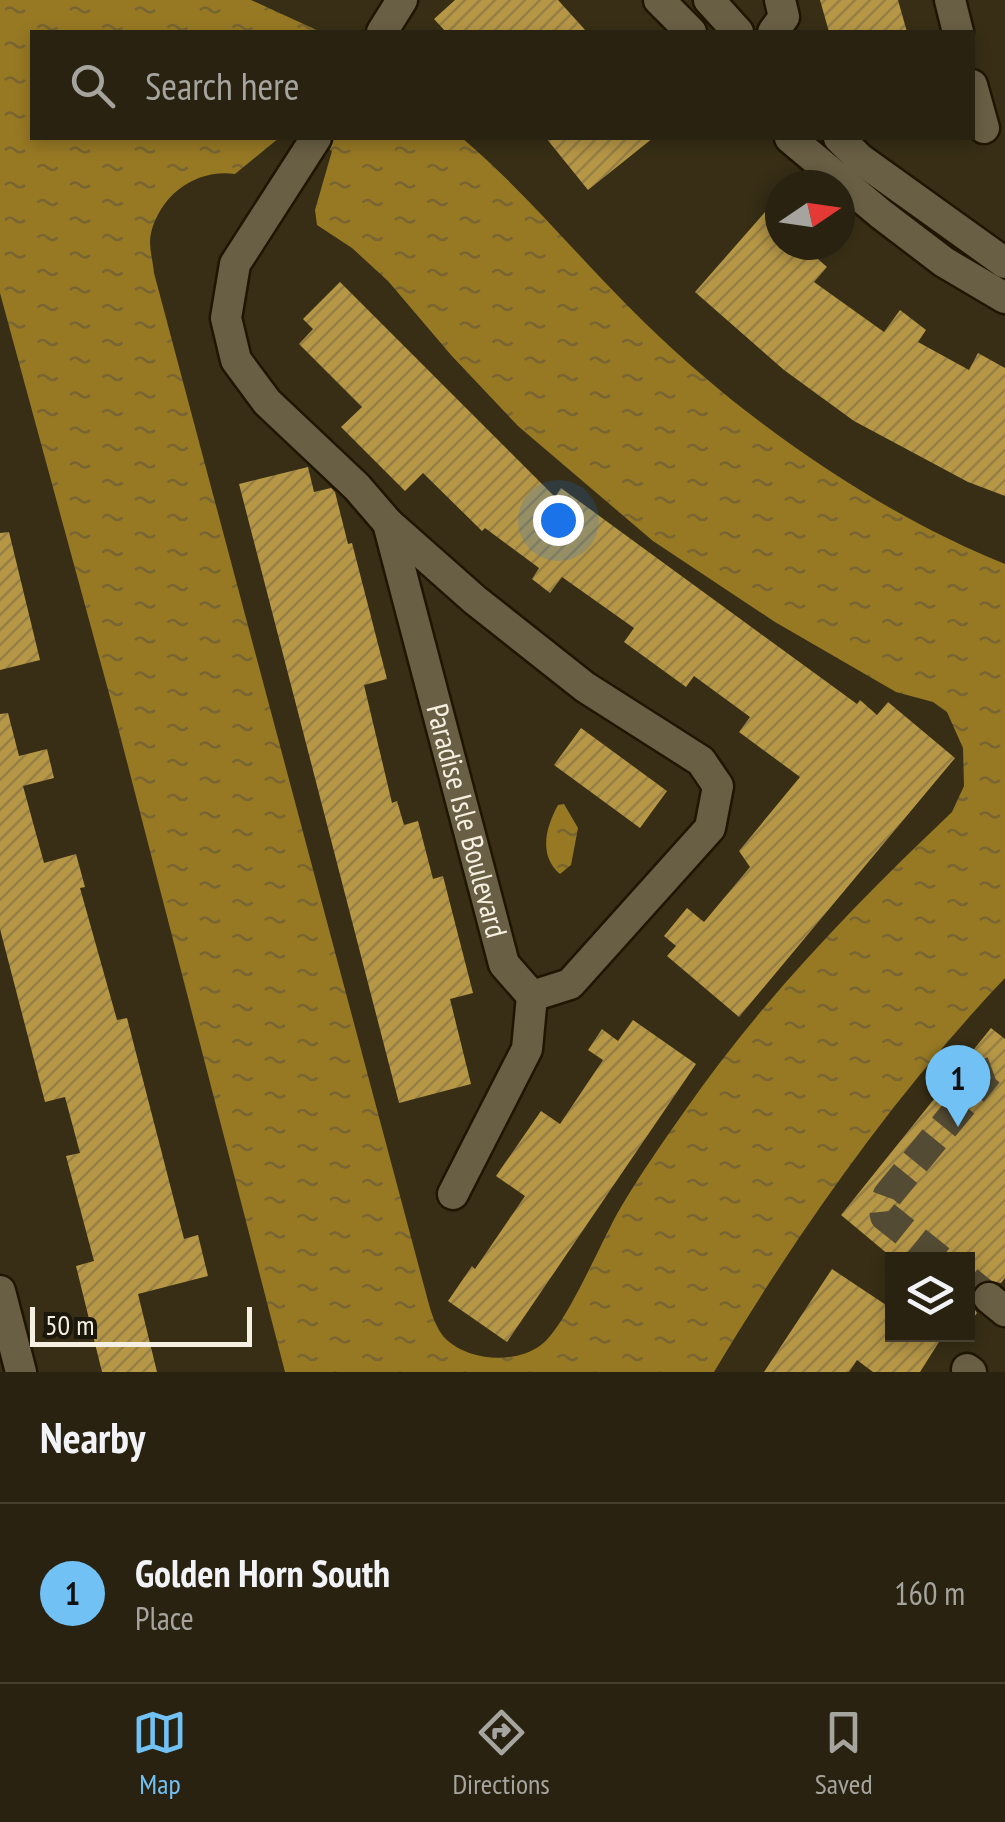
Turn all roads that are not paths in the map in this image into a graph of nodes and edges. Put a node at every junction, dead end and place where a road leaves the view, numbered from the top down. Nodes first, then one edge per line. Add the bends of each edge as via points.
1 (402, 0) edge
2 (659, 0) edge
3 (709, 0) edge
4 (780, 0) edge
5 (950, 0) edge
6 (383, 30) edge
7 (689, 30) edge
8 (736, 30) edge
9 (775, 30) edge
10 (958, 30) edge
11 (975, 96) edge
12 (984, 128) dead end
13 (792, 140) edge
14 (841, 140) edge
15 (312, 144) edge
16 (1005, 263) edge
17 (1005, 298) edge
18 (388, 523) junction
19 (532, 996) junction
20 (453, 1194) dead end
21 (0, 1291) edge
22 (21, 1372) edge

1 - 6 street
2 - 7 street
3 - 8 street
4 - 9 street via 784,18
5 - 10 street
11 - 12 street
13 - 17 street via 944,262
14 - 16 street
15 - 18 street, Paradise Isle Boulevard via 235,264 226,318 236,360 266,402
18 - 19 street, Paradise Isle Boulevard via 504,964
18 - 19 street, Paradise Isle Boulevard via 586,687 701,761 718,786 710,828 570,984
19 - 20 street via 527,1049
21 - 22 street

